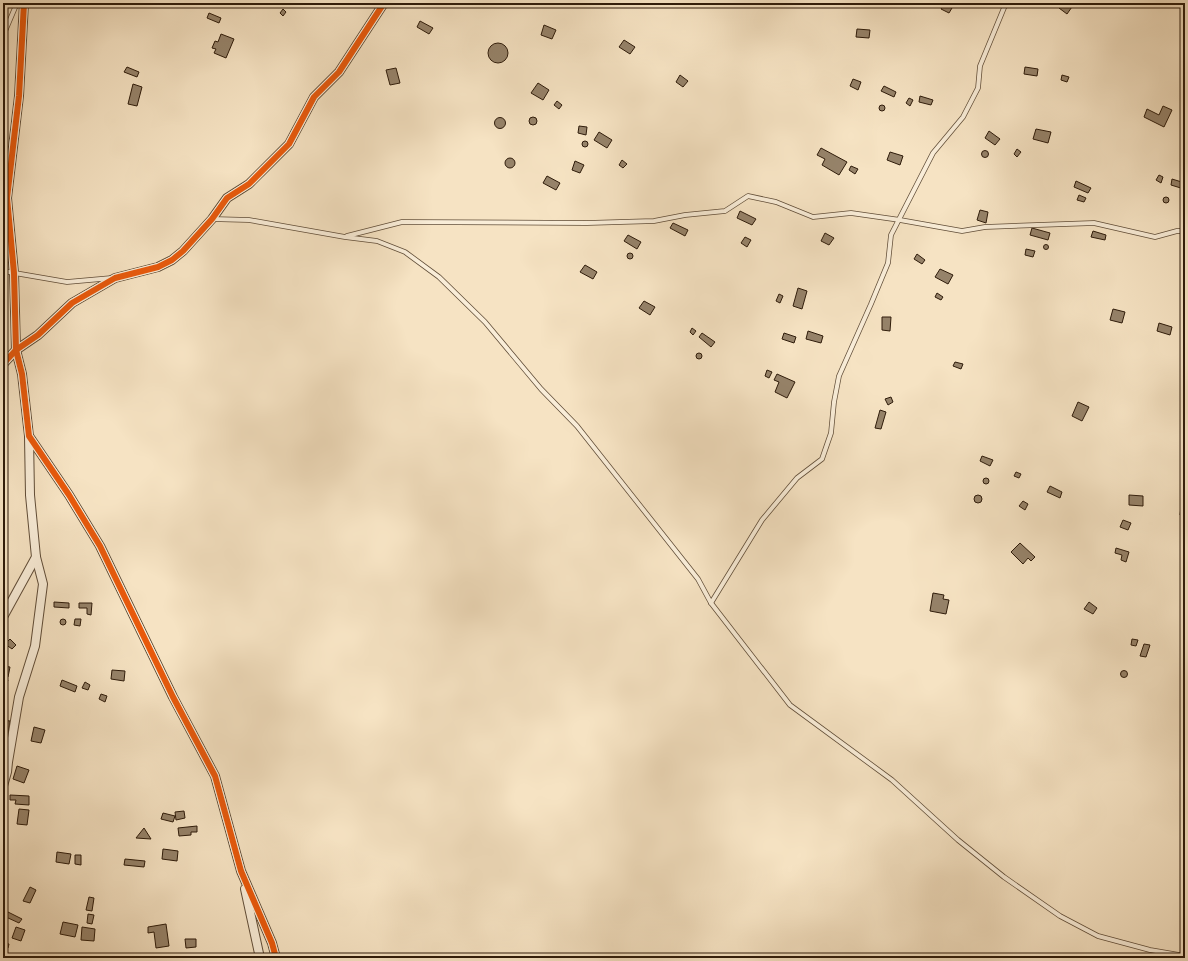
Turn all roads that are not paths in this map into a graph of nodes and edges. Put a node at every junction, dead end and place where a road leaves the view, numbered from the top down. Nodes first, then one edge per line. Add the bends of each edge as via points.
1 (17, 3) edge
2 (24, 3) edge
3 (384, 3) edge
4 (1006, 3) edge
5 (3, 36) edge
6 (212, 219) junction
7 (900, 220) junction
8 (1185, 231) edge
9 (345, 237) junction
10 (3, 271) edge
11 (14, 273) junction
12 (115, 278) junction
13 (16, 350) junction
14 (3, 364) edge
15 (29, 436) junction
16 (36, 557) junction
17 (711, 603) junction
18 (3, 617) edge
19 (3, 786) edge
20 (241, 871) junction
21 (1185, 956) edge
22 (260, 958) edge
23 (276, 958) edge

1 - 5 lane
2 - 11 street via 19,96 8,198
3 - 6 street via 339,72 314,97 289,144 249,184 228,198
4 - 7 lane via 980,66 978,88 963,117 933,153
6 - 9 lane via 248,220
6 - 12 street via 172,260 158,267
7 - 8 lane via 962,231 985,227 1094,223 1155,236
7 - 9 lane via 851,213 813,217 776,202 748,196 726,211 654,221 402,222
7 - 17 lane via 891,235 888,263 872,304 839,376 831,433 822,459 798,478 762,520
9 - 17 lane via 377,241 405,252 438,276 485,322 541,389 577,426 698,579
10 - 11 lane
11 - 12 lane via 67,282
11 - 13 street
12 - 13 street via 72,303 38,335
13 - 14 street
13 - 15 street via 22,374
15 - 16 street via 30,495
15 - 20 street via 100,546 173,697 215,776
16 - 18 street
16 - 19 street via 43,584 35,646 19,697 8,772
17 - 21 lane via 790,705 892,780 958,840 1004,877 1060,916 1098,936
20 - 22 street
20 - 23 street

